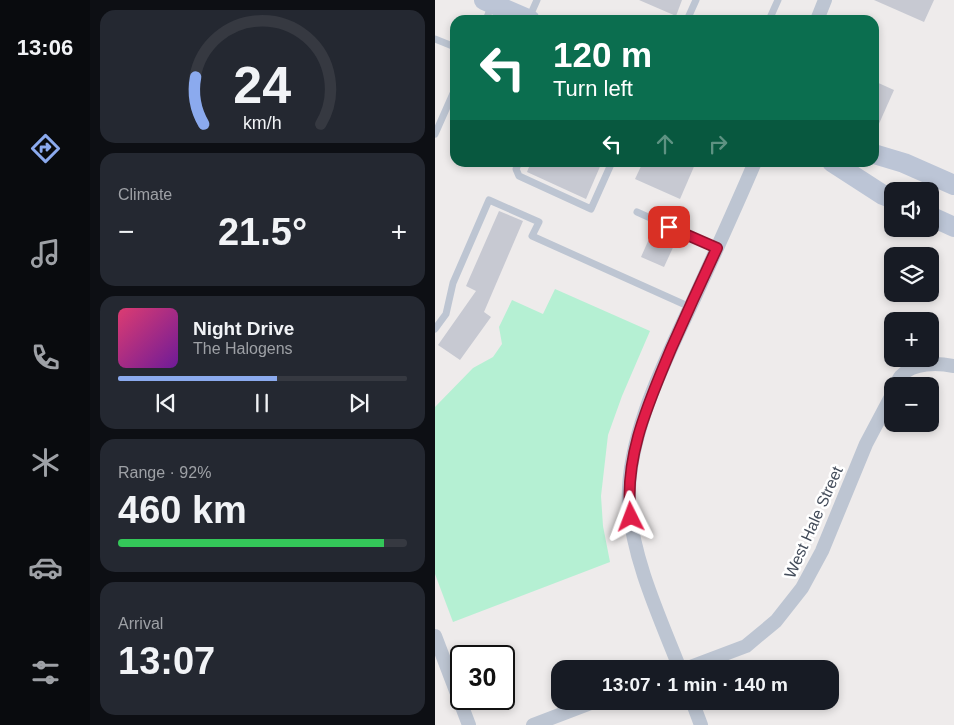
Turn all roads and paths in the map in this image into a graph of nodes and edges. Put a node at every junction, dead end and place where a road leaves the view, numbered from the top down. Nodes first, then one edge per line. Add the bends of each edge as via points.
1 (537, 0) edge
2 (696, 0) edge
3 (778, 0) edge
4 (825, 0) edge
5 (487, 8) edge
6 (512, 15) edge
7 (531, 15) edge
8 (689, 15) edge
9 (771, 15) edge
10 (819, 15) edge
11 (435, 39) edge
12 (450, 45) edge
13 (450, 100) edge
14 (435, 134) edge
15 (879, 156) edge
16 (517, 167) edge
17 (610, 167) edge
18 (753, 167) edge
19 (840, 167) edge
20 (954, 185) edge
21 (884, 195) edge
22 (637, 212) dead end
23 (939, 220) edge
24 (954, 227) edge
25 (717, 248) junction
26 (690, 307) junction
27 (435, 328) edge
28 (954, 366) edge
29 (900, 377) edge
30 (884, 410) edge
31 (435, 636) edge
32 (676, 660) edge
33 (709, 660) edge
34 (572, 710) edge
35 (695, 710) edge
36 (469, 725) edge
37 (533, 725) edge
38 (701, 725) edge

1 - 7 lane
2 - 8 lane
3 - 9 lane
4 - 10 street
5 - 6 main road
11 - 12 lane
13 - 14 lane
15 - 20 main road
16 - 17 lane via 519,176 591,209
18 - 25 street
19 - 21 main road
22 - 25 lane
23 - 24 main road
25 - 26 street
26 - 27 lane via 532,236 539,222 489,200 453,283 445,314
26 - 32 street via 648,404 629,480 629,506 637,551
28 - 29 street via 921,366
30 - 33 street, West Hale Street via 803,588 776,621 746,646
31 - 36 street
34 - 37 street
35 - 38 street

